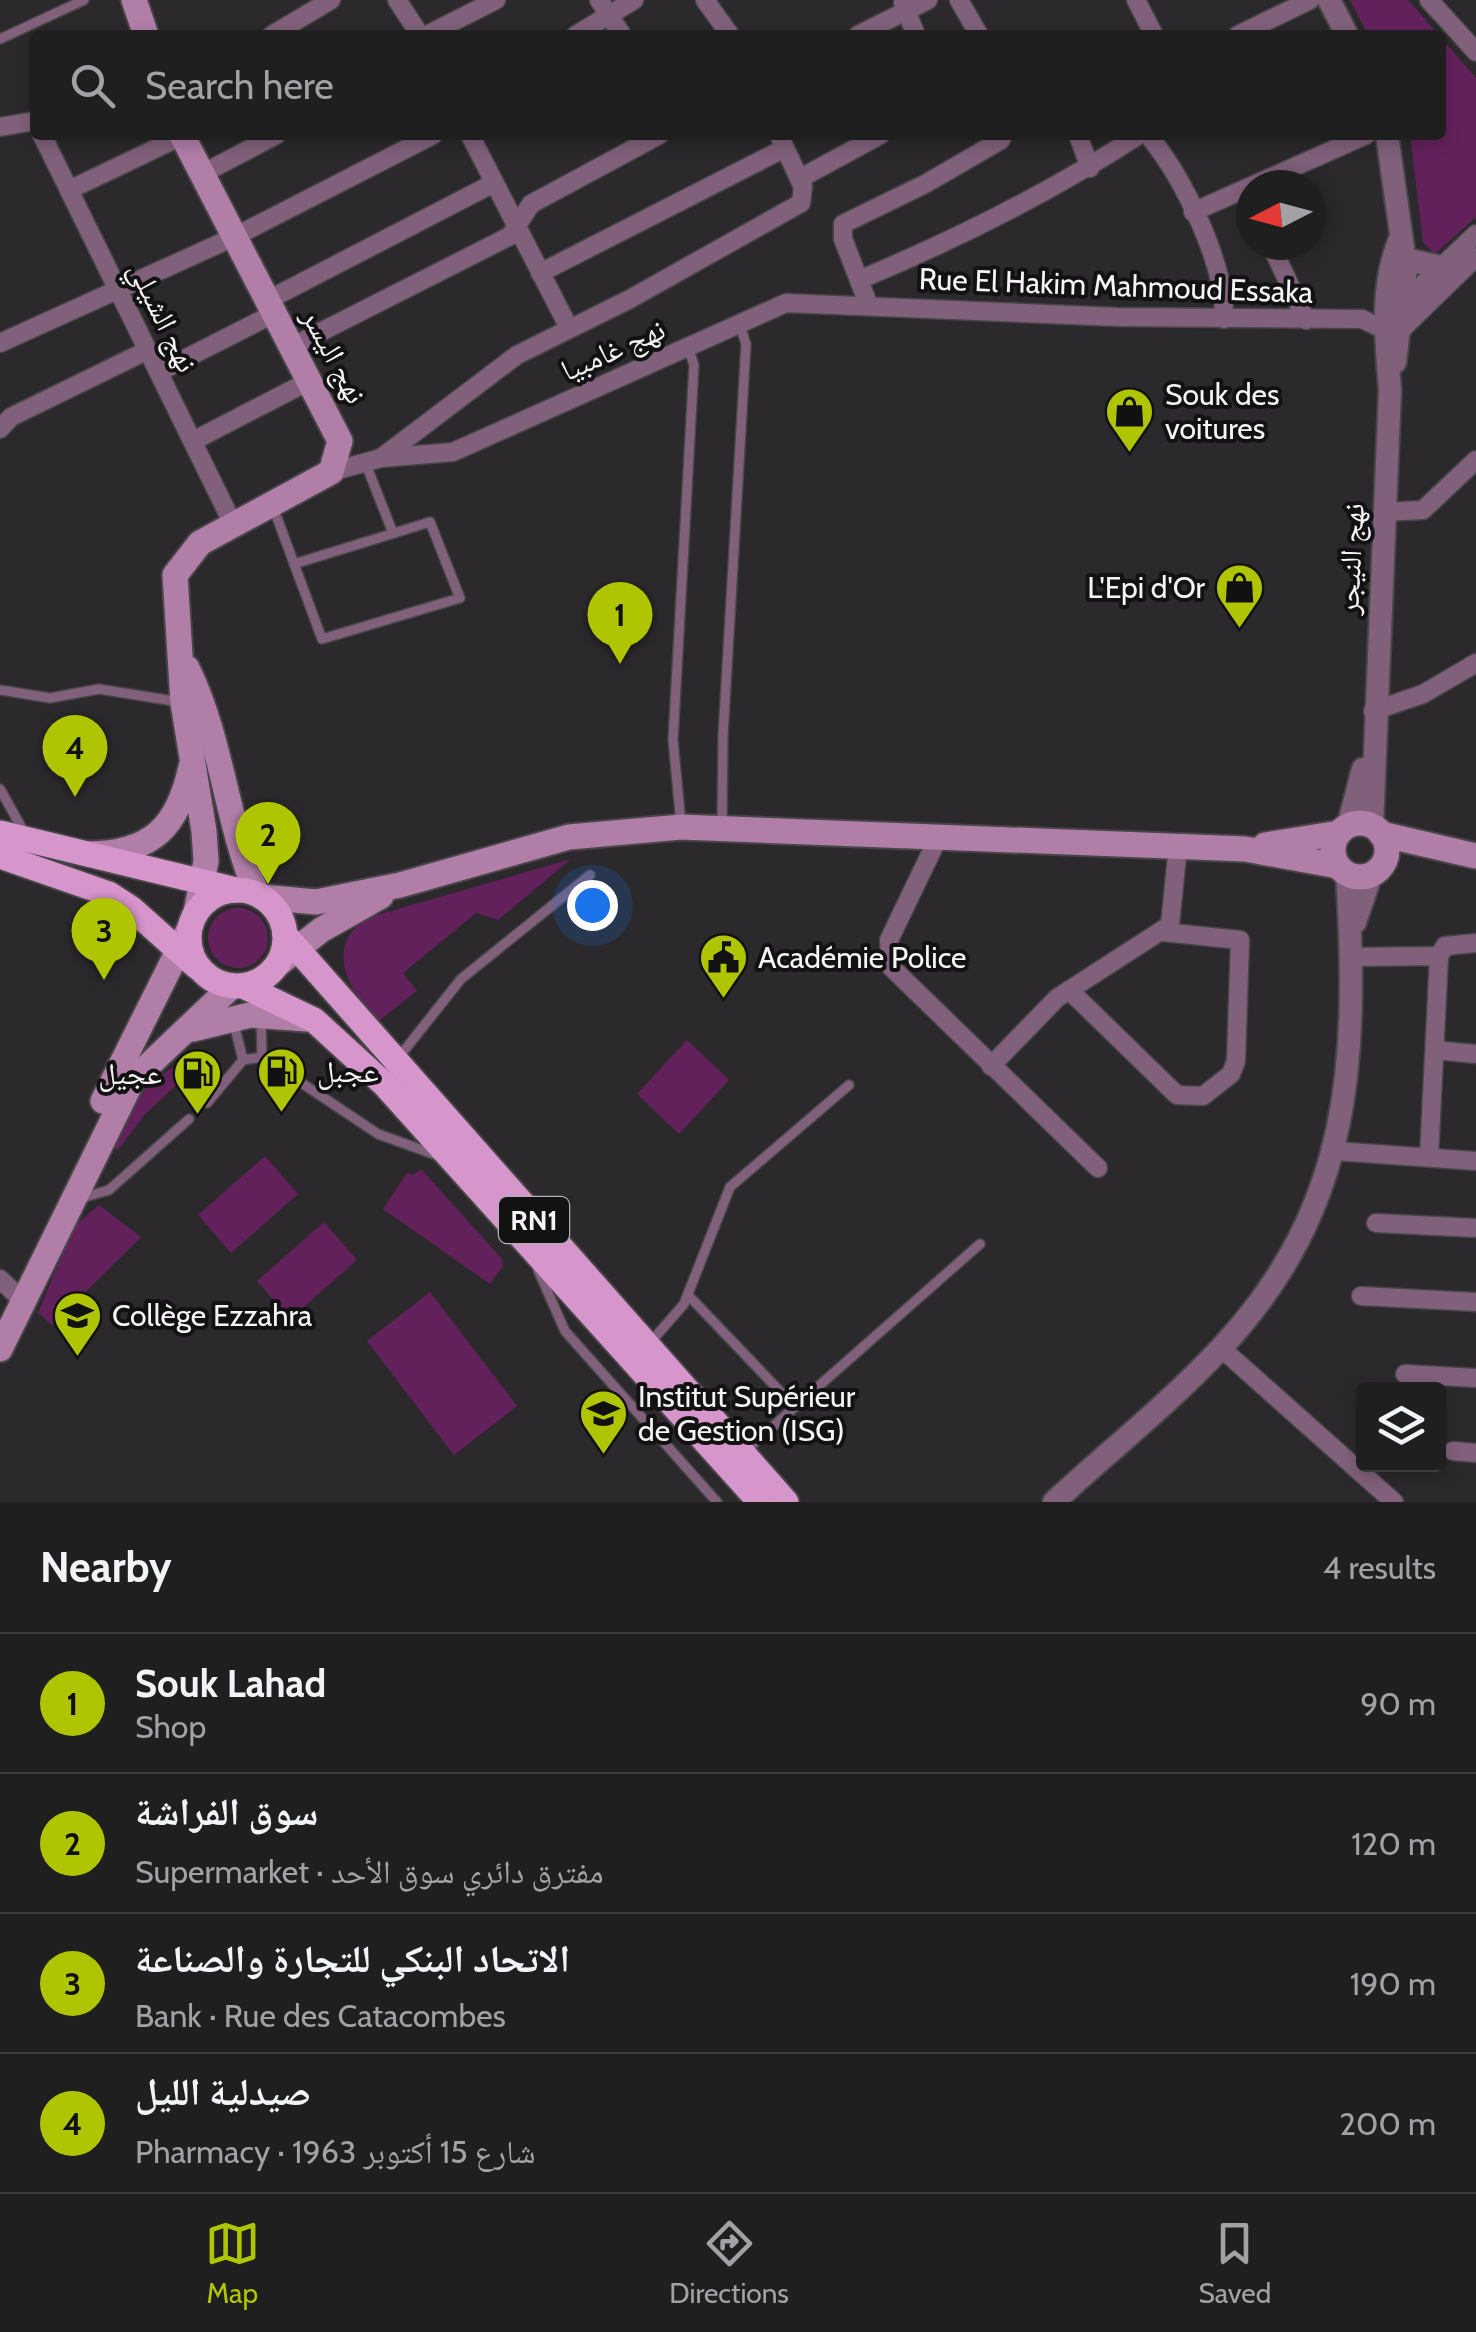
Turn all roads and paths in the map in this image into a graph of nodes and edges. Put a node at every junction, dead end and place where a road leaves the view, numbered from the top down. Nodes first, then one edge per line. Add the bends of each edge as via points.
1 (84, 0) edge
2 (134, 0) edge
3 (329, 0) edge
4 (397, 0) edge
5 (496, 0) edge
6 (599, 0) edge
7 (634, 0) edge
8 (706, 0) edge
9 (928, 0) edge
10 (959, 0) edge
11 (1136, 0) edge
12 (1310, 0) edge
13 (1329, 0) edge
14 (1430, 0) edge
15 (904, 6) edge
16 (611, 18) junction
17 (144, 30) edge
18 (280, 30) edge
19 (419, 30) edge
20 (433, 30) edge
21 (586, 30) edge
22 (619, 30) edge
23 (727, 30) edge
24 (866, 30) edge
25 (914, 30) edge
26 (976, 30) edge
27 (1151, 30) edge
28 (1248, 30) edge
29 (1344, 30) edge
30 (0, 39) edge
31 (1476, 52) edge
32 (30, 122) edge
33 (0, 127) edge
34 (44, 140) edge
35 (174, 140) edge
36 (184, 140) edge
37 (266, 140) edge
38 (423, 140) edge
39 (472, 140) edge
40 (651, 140) edge
41 (871, 140) edge
42 (1001, 140) dead end
43 (1080, 140) edge
44 (1132, 140) edge
45 (1152, 140) edge
46 (1356, 140) edge
47 (1388, 140) edge
48 (782, 141) edge
49 (1090, 168) junction
50 (1298, 170) edge
51 (200, 175) junction
52 (799, 179) junction
53 (494, 183) junction
54 (69, 190) junction
55 (1236, 199) edge
56 (1192, 212) junction
57 (517, 228) junction
58 (1476, 234) edge
59 (234, 238) junction
60 (1402, 250) junction
61 (1476, 256) edge
62 (1278, 260) edge
63 (1442, 267) junction
64 (540, 273) junction
65 (859, 280) junction
66 (118, 289) junction
67 (869, 306) junction
68 (272, 307) junction
69 (1393, 318) junction
70 (1224, 319) junction
71 (1306, 320) junction
72 (739, 322) junction
73 (568, 326) junction
74 (0, 343) edge
75 (293, 346) junction
76 (688, 346) junction
77 (148, 350) junction
78 (159, 372) junction
79 (312, 380) junction
80 (0, 430) edge
81 (193, 441) junction
82 (373, 460) junction
83 (1476, 460) edge
84 (331, 472) junction
85 (272, 504) junction
86 (1383, 512) junction
87 (234, 524) junction
88 (392, 533) junction
89 (294, 564) junction
90 (1476, 663) edge
91 (0, 690) edge
92 (193, 701) junction
93 (1372, 722) junction
94 (193, 757) junction
95 (0, 789) edge
96 (681, 827) junction
97 (722, 828) junction
98 (1360, 830) junction
99 (0, 833) edge
100 (939, 836) junction
101 (43, 845) junction
102 (1178, 846) junction
103 (1245, 848) junction
104 (80, 854) junction
105 (0, 856) edge
106 (1476, 857) edge
107 (1359, 871) junction
108 (590, 875) dead end
109 (204, 882) junction
110 (400, 885) junction
111 (252, 894) junction
112 (193, 919) junction
113 (1163, 932) junction
114 (1476, 943) edge
115 (286, 949) junction
116 (1351, 949) junction
117 (178, 951) junction
118 (1439, 956) junction
119 (200, 970) junction
120 (238, 986) junction
121 (1070, 990) junction
122 (261, 1015) junction
123 (232, 1018) junction
124 (314, 1020) junction
125 (188, 1030) junction
126 (1435, 1050) junction
127 (1476, 1054) edge
128 (262, 1057) junction
129 (243, 1060) junction
130 (394, 1063) junction
131 (990, 1066) junction
132 (276, 1067) dead end
133 (297, 1080) dead end
134 (850, 1085) dead end
135 (207, 1103) dead end
136 (189, 1119) dead end
137 (1335, 1150) junction
138 (1430, 1158) junction
139 (453, 1161) junction
140 (1476, 1161) edge
141 (1098, 1168) dead end
142 (74, 1201) junction
143 (1376, 1222) dead end
144 (1476, 1228) edge
145 (528, 1244) junction
146 (980, 1244) dead end
147 (13, 1292) edge
148 (688, 1295) junction
149 (1361, 1296) dead end
150 (1476, 1302) edge
151 (0, 1317) edge
152 (647, 1346) junction
153 (1221, 1348) junction
154 (0, 1349) edge
155 (1406, 1374) dead end
156 (1476, 1378) edge
157 (796, 1407) junction
158 (1453, 1452) dead end
159 (743, 1453) junction
160 (1476, 1453) edge
161 (716, 1502) edge
162 (760, 1502) edge
163 (786, 1502) edge
164 (1054, 1502) edge
165 (1394, 1502) edge

1 - 30 lane
2 - 17 main road
3 - 18 street
4 - 19 street
5 - 20 street
6 - 16 street
7 - 16 street
8 - 23 street
9 - 15 street
10 - 26 street
11 - 27 street
12 - 28 street
13 - 29 street
14 - 31 street
15 - 24 street
15 - 25 street
16 - 21 street
16 - 22 street
32 - 33 street
34 - 54 street, نهج الشيلي
35 - 54 street
36 - 51 main road, نهج اليسر
37 - 51 street
38 - 59 street
39 - 53 street
40 - 57 street via 530,204
41 - 52 street
42 - 65 street via 842,224
43 - 49 street
44 - 49 street
45 - 56 street
46 - 50 street
47 - 60 street, نهج النيجر
48 - 52 street
48 - 64 street
49 - 65 street
51 - 59 main road, نهج اليسر
52 - 73 street via 803,196 793,208
53 - 57 street
53 - 68 street
54 - 66 street, نهج الشيلي
55 - 56 street
56 - 70 street via 1225,291
57 - 64 street
57 - 75 street
58 - 63 street
59 - 66 street
59 - 68 main road, نهج اليسر
60 - 63 street
60 - 69 street, نهج النيجر via 1390,267
61 - 69 street
62 - 71 street
63 - 69 street
64 - 73 street
65 - 67 street
66 - 74 street
66 - 77 street, نهج الشيلي
67 - 70 street, Rue El Hakim Mahmoud Essaka
67 - 72 street, نهج غامبيا via 786,304
68 - 75 main road, نهج اليسر
68 - 78 street
69 - 71 street, Rue El Hakim Mahmoud Essaka
69 - 86 street, نهج النيجر
70 - 71 street, Rue El Hakim Mahmoud Essaka
72 - 76 street, نهج غامبيا
72 - 97 lane via 746,344
73 - 82 street
75 - 79 main road, نهج اليسر
76 - 82 street, نهج غامبيا via 452,452
76 - 96 lane via 694,365 673,740
77 - 78 street, نهج الشيلي
77 - 80 street via 10,417
78 - 81 street, نهج الشيلي
79 - 81 street
79 - 84 main road, نهج اليسر via 340,441
81 - 87 street, نهج الشيلي
82 - 84 street
82 - 88 lane
83 - 86 street via 1422,510
84 - 85 main road
85 - 87 main road
85 - 89 lane
86 - 93 street, نهج النيجر
87 - 92 main road via 188,553 175,575 176,622
88 - 89 lane
88 - 89 lane via 430,522 460,598 322,639
90 - 93 street
91 - 92 lane via 50,698 99,690
92 - 94 main road
92 - 111 main road
93 - 98 street, نهج النيجر
94 - 104 main road via 178,814 166,828 131,848
94 - 109 main road
95 - 101 lane via 15,822
96 - 97 main road
96 - 110 main road via 569,837
97 - 100 main road
98 - 103 main road
98 - 106 main road
98 - 107 main road via 1386,850
98 - 107 main road via 1333,850
99 - 101 main road
100 - 102 main road
100 - 131 street via 888,940 891,967
101 - 104 main road
102 - 103 main road
102 - 113 street via 1174,916
103 - 107 main road
104 - 109 main road
105 - 117 main road, RN1 via 110,894
106 - 107 main road
107 - 116 street
108 - 130 lane via 461,979
109 - 111 main road
109 - 112 main road
110 - 111 main road via 316,902
110 - 115 main road
111 - 112 main road via 220,893
111 - 115 main road, RN1 via 278,914
112 - 117 main road
112 - 119 main road via 190,950
113 - 121 street
113 - 121 street via 1240,940 1236,1062 1232,1074 1203,1096 1178,1094
114 - 118 street via 1445,946
115 - 120 main road via 268,975
115 - 130 main road, RN1
116 - 118 street
116 - 137 street via 1346,1102
117 - 119 main road, RN1
117 - 147 main road
118 - 126 street
119 - 120 main road, RN1
120 - 124 main road, RN1
120 - 125 main road
121 - 131 street
122 - 123 main road
122 - 124 main road
122 - 128 lane
123 - 125 main road
123 - 129 lane
124 - 139 main road, RN1
125 - 142 main road via 132,1081
126 - 127 street
126 - 138 street
128 - 129 lane
128 - 132 lane
129 - 135 lane
130 - 152 main road, RN1
131 - 141 street
133 - 139 lane via 378,1134
134 - 148 lane via 730,1187
136 - 142 lane via 108,1190
137 - 138 street
137 - 153 street via 1286,1264
138 - 140 street
139 - 145 main road, RN1
142 - 147 main road
143 - 144 street
145 - 161 lane via 566,1331
145 - 162 main road, RN1
146 - 157 lane
147 - 151 main road
147 - 154 main road
148 - 152 lane via 673,1322
148 - 157 lane
149 - 150 street
152 - 159 main road, RN1
153 - 164 street
153 - 165 street
155 - 156 street
157 - 159 lane
158 - 160 street
159 - 163 main road, RN1

